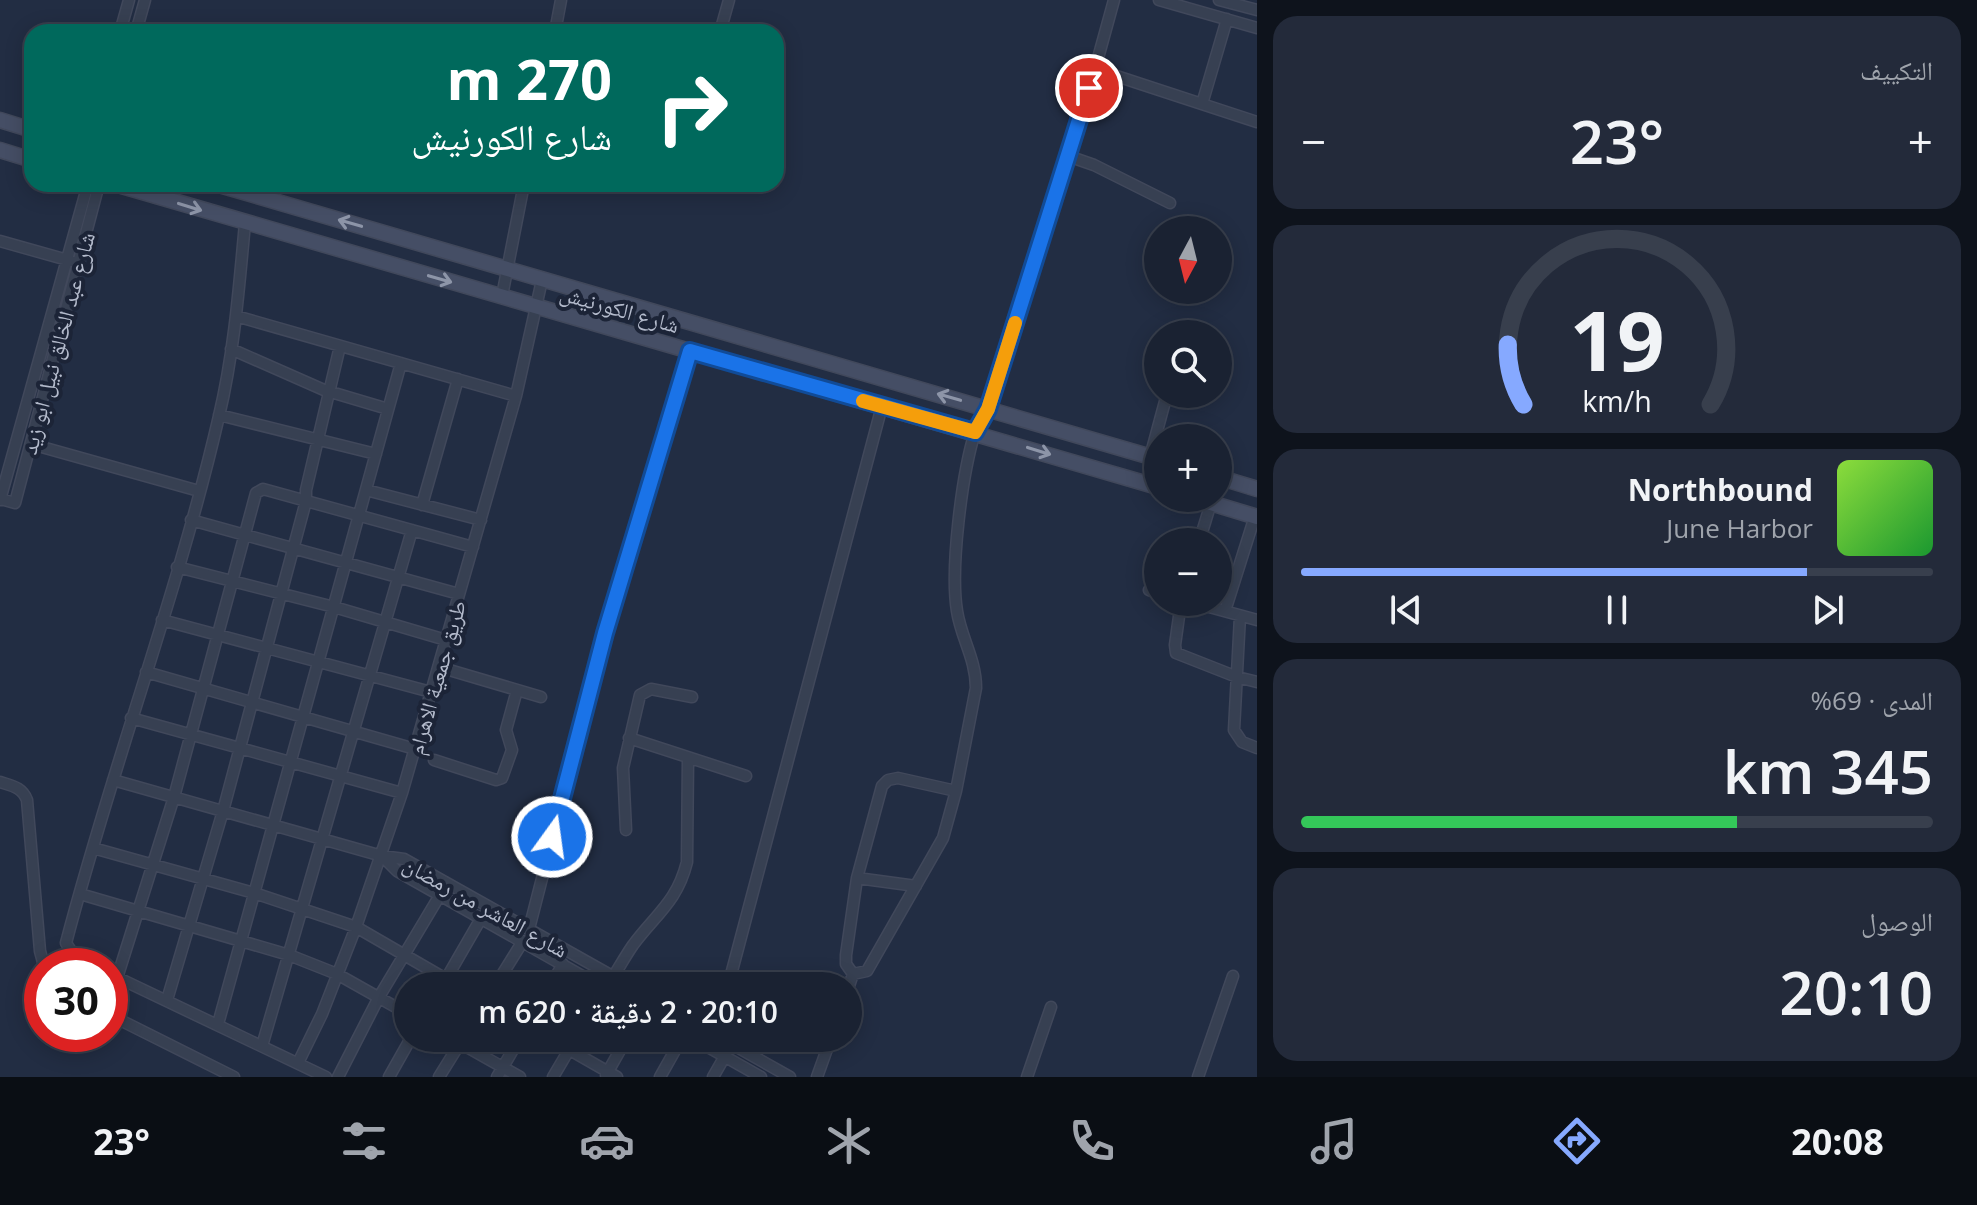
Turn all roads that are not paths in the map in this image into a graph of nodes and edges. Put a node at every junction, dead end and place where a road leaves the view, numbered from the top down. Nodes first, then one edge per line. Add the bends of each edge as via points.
1 (129, 0) edge
2 (145, 0) edge
3 (561, 0) edge
4 (729, 0) edge
5 (1114, 0) edge
6 (1159, 0) edge
7 (1219, 0) edge
8 (1257, 10) edge
9 (1227, 19) junction
10 (122, 24) edge
11 (138, 24) edge
12 (556, 24) edge
13 (722, 24) edge
14 (1257, 28) edge
15 (1095, 69) junction
16 (1202, 104) junction
17 (0, 120) edge
18 (1257, 122) edge
19 (24, 128) edge
20 (0, 150) edge
21 (1068, 156) junction
22 (24, 158) edge
23 (86, 192) edge
24 (96, 192) edge
25 (142, 192) edge
26 (243, 192) edge
27 (523, 192) edge
28 (1170, 203) dead end
29 (245, 223) junction
30 (0, 241) edge
31 (73, 262) junction
32 (508, 270) junction
33 (542, 280) junction
34 (502, 296) junction
35 (536, 306) junction
36 (236, 316) junction
37 (340, 346) junction
38 (231, 349) junction
39 (690, 351) junction
40 (401, 363) junction
41 (458, 379) junction
42 (329, 392) junction
43 (31, 393) junction
44 (516, 396) junction
45 (43, 397) junction
46 (882, 406) junction
47 (388, 409) junction
48 (988, 409) junction
49 (219, 415) junction
50 (1018, 418) junction
51 (975, 432) junction
52 (318, 440) junction
53 (1011, 443) junction
54 (31, 444) junction
55 (376, 454) junction
56 (1144, 455) edge
57 (1232, 481) edge
58 (1144, 483) edge
59 (1257, 489) edge
60 (366, 490) junction
61 (199, 491) junction
62 (0, 499) edge
63 (306, 501) junction
64 (422, 505) junction
65 (1232, 509) edge
66 (359, 515) junction
67 (1256, 516) edge
68 (191, 520) junction
69 (481, 520) junction
70 (412, 530) junction
71 (243, 535) junction
72 (473, 547) junction
73 (294, 549) junction
74 (346, 563) junction
75 (177, 567) junction
76 (399, 578) junction
77 (231, 580) junction
78 (1232, 590) edge
79 (282, 593) junction
80 (459, 594) junction
81 (334, 607) junction
82 (1232, 613) edge
83 (1179, 616) edge
84 (1240, 616) junction
85 (162, 620) junction
86 (1257, 620) edge
87 (385, 623) junction
88 (216, 635) junction
89 (446, 640) junction
90 (267, 648) junction
91 (319, 662) junction
92 (439, 667) junction
93 (146, 672) junction
94 (370, 676) junction
95 (1237, 677) junction
96 (1257, 682) edge
97 (202, 688) junction
98 (517, 690) junction
99 (431, 692) junction
100 (541, 697) dead end
101 (692, 697) dead end
102 (252, 702) junction
103 (304, 717) junction
104 (131, 718) junction
105 (354, 732) junction
106 (190, 734) junction
107 (629, 738) junction
108 (240, 747) junction
109 (1257, 748) edge
110 (415, 749) junction
111 (688, 758) junction
112 (434, 760) dead end
113 (292, 761) junction
114 (342, 775) junction
115 (746, 776) dead end
116 (113, 780) junction
117 (0, 782) edge
118 (956, 791) junction
119 (402, 793) junction
120 (174, 797) junction
121 (223, 811) junction
122 (273, 825) junction
123 (626, 830) dead end
124 (323, 839) junction
125 (93, 848) junction
126 (382, 856) junction
127 (153, 864) junction
128 (203, 878) junction
129 (857, 878) junction
130 (916, 886) junction
131 (254, 893) junction
132 (80, 894) junction
133 (440, 895) junction
134 (488, 906) junction
135 (303, 909) junction
136 (139, 910) junction
137 (481, 918) junction
138 (190, 925) junction
139 (356, 927) junction
140 (529, 929) junction
141 (241, 940) junction
142 (523, 941) junction
143 (40, 948) edge
144 (69, 948) edge
145 (125, 948) edge
146 (289, 955) junction
147 (404, 955) junction
148 (563, 964) junction
149 (429, 972) edge
150 (450, 972) edge
151 (504, 972) edge
152 (558, 972) edge
153 (576, 972) edge
154 (604, 972) edge
155 (616, 972) edge
156 (732, 972) edge
157 (852, 972) edge
158 (862, 972) edge
159 (337, 974) junction
160 (1233, 976) dead end
161 (128, 982) edge
162 (379, 997) junction
163 (167, 1000) junction
164 (394, 1006) edge
165 (1051, 1007) dead end
166 (128, 1024) edge
167 (218, 1024) junction
168 (262, 1046) junction
169 (403, 1052) edge
170 (452, 1052) edge
171 (474, 1052) edge
172 (512, 1052) edge
173 (567, 1052) edge
174 (574, 1052) edge
175 (621, 1052) edge
176 (674, 1052) edge
177 (718, 1052) edge
178 (741, 1052) edge
179 (826, 1052) edge
180 (725, 1056) junction
181 (298, 1063) junction
182 (500, 1072) edge
183 (772, 1073) edge
184 (610, 1075) edge
185 (234, 1077) edge
186 (326, 1077) edge
187 (338, 1077) edge
188 (389, 1077) edge
189 (439, 1077) edge
190 (520, 1077) edge
191 (553, 1077) edge
192 (660, 1077) edge
193 (713, 1077) edge
194 (761, 1077) edge
195 (790, 1077) edge
196 (817, 1077) edge
197 (1027, 1077) edge
198 (1198, 1077) edge

1 - 10 street
2 - 11 street
3 - 12 street
4 - 13 street
5 - 15 street
6 - 9 street
7 - 8 street
9 - 14 street
9 - 16 street
15 - 16 street
15 - 21 street
16 - 18 street
17 - 19 main road
20 - 22 main road
21 - 28 street
21 - 48 street
23 - 31 street, شارع عبد الخالق نبيل ابو زيد
24 - 31 street, شارع عبد الخالق نبيل ابو زيد
25 -> 29 main road, شارع الكورنيش
32 -> 26 main road, شارع الكورنيش
27 - 32 street
29 -> 34 main road, شارع الكورنيش
29 - 36 street
30 - 31 street
31 - 43 street, شارع عبد الخالق نبيل ابو زيد
31 - 45 street, شارع عبد الخالق نبيل ابو زيد
32 - 33 main road, شارع الكورنيش
32 - 34 street
33 - 35 street, طريق جمعية الاهرام
48 -> 33 main road, شارع الكورنيش
34 - 35 main road, شارع الكورنيش
35 - 39 main road, شارع الكورنيش
35 - 44 street, طريق جمعية الاهرام
36 - 37 street
36 - 38 street
37 - 40 street
37 - 42 street
38 - 42 street
38 - 49 street
39 - 46 main road, شارع الكورنيش
39 - 140 street via 605,633
40 - 41 street
40 - 47 street
41 - 44 street
41 - 64 street
42 - 47 street
42 - 52 street
43 - 45 street
43 - 62 street, شارع عبد الخالق نبيل ابو زيد
44 - 69 street, طريق جمعية الاهرام
45 - 54 street, شارع عبد الخالق نبيل ابو زيد
46 - 51 main road, شارع الكورنيش
46 - 156 street
47 - 55 street
48 - 50 main road, شارع الكورنيش
48 - 51 main road
49 - 52 street
49 - 61 street
50 - 53 main road
50 - 56 main road, شارع الكورنيش
51 - 53 main road, شارع الكورنيش
51 - 118 street via 966,468 956,603 976,688
52 - 55 street
52 - 63 street
53 -> 58 main road, شارع الكورنيش
54 - 61 street
54 - 62 street, شارع عبد الخالق نبيل ابو زيد via 15,503
55 - 60 street
57 - 59 main road
60 - 64 street
60 - 66 street
61 - 68 street
63 - 66 street
63 - 71 street via 259,490
63 - 73 street
64 - 69 street
65 - 67 main road
66 - 70 street
66 - 74 street
67 - 78 street
68 - 71 street
68 - 75 street
69 - 72 street, طريق جمعية الاهرام
70 - 72 street
70 - 76 street
71 - 73 street
71 - 77 street
72 - 80 street, طريق جمعية الاهرام
73 - 74 street
73 - 79 street
74 - 76 street
74 - 81 street
75 - 77 street
75 - 85 street
76 - 80 street
76 - 87 street
77 - 79 street
77 - 88 street
79 - 81 street
79 - 90 street
80 - 89 street, طريق جمعية الاهرام
81 - 87 street
81 - 91 street
82 - 84 street
83 - 95 street via 1176,653
84 - 86 street
84 - 95 street
85 - 88 street
85 - 93 street
87 - 89 street
87 - 94 street
88 - 90 street
88 - 97 street
89 - 92 street, طريق جمعية الاهرام
90 - 91 street
90 - 102 street
91 - 94 street
91 - 103 street
92 - 98 street
92 - 99 street, طريق جمعية الاهرام
93 - 97 street
93 - 104 street
94 - 99 street
94 - 105 street
95 - 96 street
95 - 109 street via 1234,730 1242,742
97 - 102 street
97 - 106 street
98 - 100 street
98 - 112 street via 506,730 511,754 502,778
99 - 110 street, طريق جمعية الاهرام
101 - 107 street via 645,691
102 - 103 street
102 - 108 street
103 - 105 street
103 - 113 street
104 - 106 street
104 - 116 street
105 - 110 street
105 - 114 street
106 - 108 street
106 - 120 street
107 - 111 street
107 - 123 street via 623,768
108 - 113 street
108 - 121 street
110 - 119 street, طريق جمعية الاهرام
111 - 115 street
111 - 155 street via 683,878
113 - 114 street
113 - 122 street
114 - 119 street
114 - 124 street
116 - 120 street, شارع العاشر من رمضان
116 - 125 street
117 - 143 street via 22,791 27,800
118 - 129 street via 888,780 879,793
118 - 130 street via 943,838
119 - 126 street, طريق جمعية الاهرام
120 - 121 street, شارع العاشر من رمضان
120 - 127 street
121 - 122 street, شارع العاشر من رمضان
121 - 128 street
122 - 124 street, شارع العاشر من رمضان
122 - 131 street
124 - 126 street, شارع العاشر من رمضان
124 - 135 street
125 - 127 street
125 - 132 street
126 - 133 street, شارع العاشر من رمضان via 397,871
126 - 134 street, شارع العاشر من رمضان via 404,859
126 - 139 street, طريق جمعية الاهرام
127 - 128 street
127 - 136 street
128 - 131 street
128 - 138 street
129 - 130 street
129 - 157 street via 846,955
130 - 158 street
131 - 135 street
131 - 141 street
132 - 136 street
132 - 144 street via 66,943
133 - 137 street, شارع العاشر من رمضان
133 - 147 street
134 - 137 street
134 - 140 street, شارع العاشر من رمضان
135 - 139 street
135 - 146 street
136 - 138 street
136 - 145 street
137 - 142 street, شارع العاشر من رمضان
137 - 150 street
138 - 141 street
138 - 163 street
139 - 147 street
139 - 159 street, طريق جمعية الاهرام
140 - 154 street, شارع العاشر من رمضان
141 - 146 street
141 - 167 street
142 - 148 street, شارع العاشر من رمضان
142 - 151 street
146 - 159 street
146 - 168 street
147 - 149 street
147 - 162 street
148 - 152 street
148 - 153 street, شارع العاشر من رمضان
159 - 162 street
159 - 181 street, طريق جمعية الاهرام
160 - 198 street
161 - 163 street
162 - 164 street
162 - 187 street
163 - 167 street
165 - 197 street
166 - 185 street
167 - 168 street
168 - 181 street
169 - 188 street
170 - 189 street
171 - 182 street
172 - 182 street
173 - 191 street
174 - 184 street
175 - 184 street
176 - 192 street
177 - 180 street
178 - 183 street
179 - 196 street
180 - 193 street
180 - 194 street
181 - 186 street
182 - 190 street
183 - 195 street

